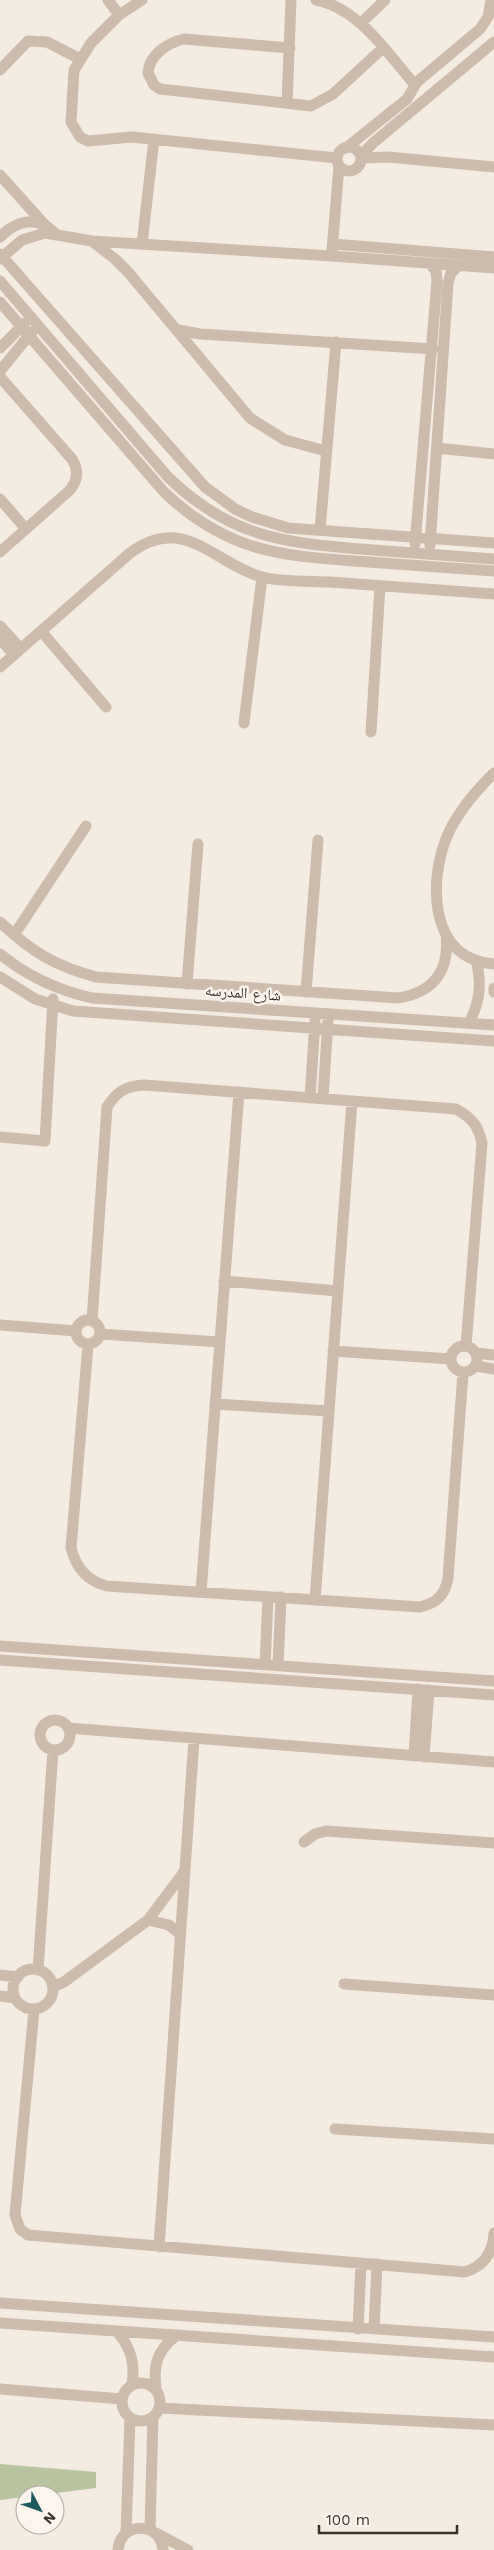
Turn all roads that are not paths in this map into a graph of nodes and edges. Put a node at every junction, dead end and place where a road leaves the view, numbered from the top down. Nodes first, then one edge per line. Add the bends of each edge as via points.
1 (108, 0) edge
2 (142, 0) edge
3 (291, 0) edge
4 (316, 0) edge
5 (385, 0) edge
6 (490, 0) edge
7 (119, 15) junction
8 (490, 21) edge
9 (360, 23) junction
10 (475, 33) junction
11 (491, 44) edge
12 (290, 48) junction
13 (383, 48) junction
14 (80, 58) junction
15 (0, 70) edge
16 (419, 82) junction
17 (434, 91) junction
18 (412, 102) junction
19 (287, 103) junction
20 (154, 139) junction
21 (346, 148) junction
22 (361, 157) junction
23 (338, 162) junction
24 (494, 167) edge
25 (0, 175) edge
26 (52, 231) junction
27 (0, 237) edge
28 (92, 241) junction
29 (142, 244) junction
30 (332, 250) junction
31 (456, 254) junction
32 (1, 257) edge
33 (494, 257) edge
34 (430, 264) junction
35 (456, 266) junction
36 (494, 268) edge
37 (0, 281) edge
38 (0, 302) edge
39 (34, 321) junction
40 (178, 330) junction
41 (25, 332) junction
42 (336, 342) junction
43 (0, 348) edge
44 (433, 348) junction
45 (0, 371) edge
46 (0, 377) edge
47 (437, 448) junction
48 (326, 451) junction
49 (494, 454) edge
50 (0, 499) edge
51 (26, 529) junction
52 (320, 530) junction
53 (416, 537) junction
54 (431, 539) junction
55 (494, 544) edge
56 (0, 552) edge
57 (413, 553) junction
58 (429, 554) junction
59 (494, 559) edge
60 (494, 571) edge
61 (262, 577) junction
62 (380, 586) junction
63 (494, 594) edge
64 (0, 626) edge
65 (41, 631) junction
66 (0, 639) edge
67 (17, 652) junction
68 (0, 667) edge
69 (106, 707) dead end
70 (244, 722) dead end
71 (370, 732) dead end
72 (494, 772) edge
73 (86, 826) dead end
74 (318, 840) dead end
75 (198, 844) dead end
76 (0, 922) edge
77 (446, 934) junction
78 (14, 935) junction
79 (0, 954) edge
80 (476, 960) junction
81 (494, 964) edge
82 (0, 977) edge
83 (187, 984) junction
84 (54, 988) junction
85 (494, 988) edge
86 (306, 992) junction
87 (494, 992) edge
88 (53, 1005) junction
89 (315, 1012) junction
90 (328, 1014) junction
91 (469, 1023) junction
92 (494, 1025) edge
93 (314, 1027) junction
94 (327, 1028) junction
95 (494, 1041) edge
96 (239, 1092) junction
97 (310, 1098) junction
98 (322, 1098) junction
99 (352, 1101) junction
100 (0, 1137) edge
101 (224, 1281) junction
102 (338, 1291) junction
103 (92, 1320) junction
104 (0, 1325) edge
105 (76, 1331) junction
106 (100, 1334) junction
107 (220, 1342) junction
108 (88, 1345) junction
109 (466, 1346) junction
110 (333, 1351) junction
111 (476, 1353) junction
112 (494, 1355) edge
113 (451, 1359) junction
114 (476, 1366) junction
115 (494, 1369) edge
116 (463, 1373) junction
117 (215, 1404) junction
118 (329, 1411) junction
119 (201, 1592) junction
120 (268, 1597) junction
121 (281, 1597) junction
122 (314, 1600) junction
123 (0, 1646) edge
124 (0, 1660) edge
125 (228, 1663) junction
126 (264, 1665) junction
127 (278, 1666) junction
128 (328, 1670) junction
129 (227, 1676) junction
130 (493, 1680) edge
131 (328, 1683) junction
132 (424, 1689) junction
133 (494, 1695) edge
134 (68, 1728) junction
135 (194, 1739) junction
136 (53, 1750) junction
137 (419, 1756) junction
138 (494, 1762) edge
139 (304, 1842) dead end
140 (494, 1843) edge
141 (185, 1870) junction
142 (148, 1920) junction
143 (180, 1934) junction
144 (38, 1970) junction
145 (0, 1975) edge
146 (18, 1977) junction
147 (344, 1984) dead end
148 (53, 1987) junction
149 (494, 1995) edge
150 (0, 1996) edge
151 (15, 1998) junction
152 (34, 2010) junction
153 (335, 2129) dead end
154 (494, 2139) edge
155 (494, 2233) edge
156 (158, 2247) junction
157 (361, 2263) junction
158 (377, 2264) junction
159 (0, 2303) edge
160 (0, 2323) edge
161 (358, 2329) junction
162 (374, 2329) junction
163 (118, 2333) junction
164 (177, 2335) junction
165 (494, 2337) edge
166 (494, 2357) edge
167 (132, 2385) junction
168 (0, 2389) edge
169 (156, 2389) junction
170 (122, 2399) junction
171 (156, 2413) junction
172 (130, 2418) junction
173 (494, 2425) edge
174 (153, 2531) junction
175 (126, 2533) junction
176 (118, 2550) edge
177 (163, 2550) edge
178 (188, 2550) edge

1 - 7 street
2 - 7 street
3 - 12 street
4 - 9 street via 336,6
5 - 9 street
6 - 8 street
7 - 14 street
8 - 10 street
9 - 13 street
10 - 11 street via 478,42
10 - 16 street
11 - 17 street
12 - 19 street
12 - 19 street via 184,38 156,55 148,73 160,89
13 - 16 street
13 - 19 street via 326,100 311,106
14 - 15 street via 47,42 28,41
14 - 20 street via 72,82 71,122 80,137 88,141 123,137
16 - 17 street
16 - 18 street
17 - 18 street
18 - 21 street
18 - 22 street
20 - 23 street
20 - 29 street
21 - 22 street via 355,148
21 - 23 street via 340,152
22 - 23 street via 359,166 353,171 345,171
22 - 24 street
23 - 30 street
25 - 26 street
26 - 27 street via 35,222 20,223
26 - 28 street
26 - 32 street via 29,237
28 - 29 street
28 - 40 street via 122,265
29 - 30 street
30 - 31 street
30 - 34 street
31 - 33 street
31 - 35 street via 452,259
32 - 52 street via 205,488 252,517 288,528
34 - 35 street
34 - 44 street via 437,276
35 - 36 street
35 - 47 street via 448,283
37 - 39 street
38 - 41 street
39 - 41 street
39 - 57 street via 156,465 207,510 253,533 286,542
40 - 42 street
40 - 48 street via 250,418 285,440
41 - 43 street
41 - 45 street
41 - 60 street via 164,492 193,517 225,536 260,550 297,557
42 - 44 street
42 - 48 street
44 - 53 street
46 - 51 street via 72,459 77,472 70,490
47 - 49 street
47 - 54 street
48 - 52 street
50 - 51 street
51 - 56 street
52 - 53 street
53 - 54 street
53 - 57 street
54 - 55 street
54 - 58 street
57 - 58 street
58 - 59 street
61 - 62 street
61 - 65 street via 190,541 158,538 130,553
61 - 70 street
62 - 63 street
62 - 71 street
64 - 67 street
65 - 67 street
65 - 69 street
66 - 67 street
67 - 68 street
72 - 77 street via 462,810 443,848 436,871 435,895
73 - 78 street
74 - 86 street
75 - 83 street
76 - 78 street
77 - 80 street via 459,949
77 - 86 street via 446,956 438,978 413,995 398,998
78 - 83 street via 39,955 88,975
79 - 84 street, شارع المدرسه via 25,973
80 - 81 street
80 - 91 street via 480,987 475,1012
82 - 88 street, شارع المدرسه via 19,990
83 - 86 street
84 - 88 street
84 - 89 street, شارع المدرسه via 92,998
85 - 87 street
88 - 93 street, شارع المدرسه via 73,1011
88 - 100 street via 45,1141
89 - 90 street, شارع المدرسه
89 - 93 street
90 - 91 street, شارع المدرسه
90 - 94 street
91 - 92 street, شارع المدرسه
93 - 94 street, شارع المدرسه
93 - 97 street
94 - 95 street, شارع المدرسه
94 - 98 street
96 - 97 street
96 - 101 street
96 - 103 street via 144,1085 129,1086 115,1094 107,1107
97 - 98 street
98 - 99 street
99 - 102 street
99 - 109 street via 456,1109 469,1116 478,1128 482,1142
101 - 102 street
101 - 107 street
102 - 110 street
103 - 105 street via 83,1321
103 - 106 street via 99,1326
104 - 105 street
105 - 108 street via 79,1341
106 - 107 street
106 - 108 street via 95,1343
107 - 117 street
108 - 119 street via 71,1548 74,1559 79,1569 96,1583
109 - 111 street
109 - 113 street via 454,1351
110 - 113 street
110 - 118 street
111 - 112 street
111 - 114 street
113 - 116 street via 454,1368
114 - 115 street
114 - 116 street
116 - 122 street via 446,1589 435,1601 420,1607
117 - 118 street
117 - 119 street
118 - 122 street
119 - 120 street
120 - 121 street
120 - 126 street
121 - 122 street
121 - 127 street
123 - 125 street
124 - 129 street
125 - 126 street
125 - 129 street
126 - 127 street
127 - 128 street
128 - 130 street
128 - 131 street
129 - 131 street
131 - 132 street
132 - 133 street
132 - 137 street
134 - 135 street
134 - 136 street via 70,1737 66,1746
134 - 136 street via 58,1720 45,1725 41,1733 42,1742
135 - 137 street
135 - 141 street
136 - 144 street
137 - 138 street
139 - 140 street via 326,1831
141 - 142 street
141 - 143 street
142 - 143 street via 169,1925
142 - 148 street
143 - 156 street
144 - 146 street via 27,1971
144 - 148 street via 46,1974
145 - 146 street
146 - 151 street via 14,1983
147 - 149 street
148 - 152 street via 47,2005
150 - 151 street
151 - 152 street via 26,2008
152 - 156 street via 15,2215 17,2225 32,2237
153 - 154 street
155 - 158 street via 488,2256 476,2268 465,2272
156 - 157 street
157 - 158 street
157 - 161 street
158 - 162 street
159 - 161 street
160 - 163 street
161 - 162 street
162 - 165 street
163 - 164 street
163 - 167 street via 133,2361
164 - 166 street
164 - 169 street via 164,2345 156,2362
167 - 169 street via 144,2383
167 - 170 street
168 - 170 street
169 - 171 street via 161,2402
170 - 172 street via 123,2410
171 - 172 street via 144,2422
171 - 173 street
171 - 174 street
172 - 175 street
174 - 175 street via 137,2528
174 - 177 street via 161,2540
174 - 178 street
175 - 176 street

